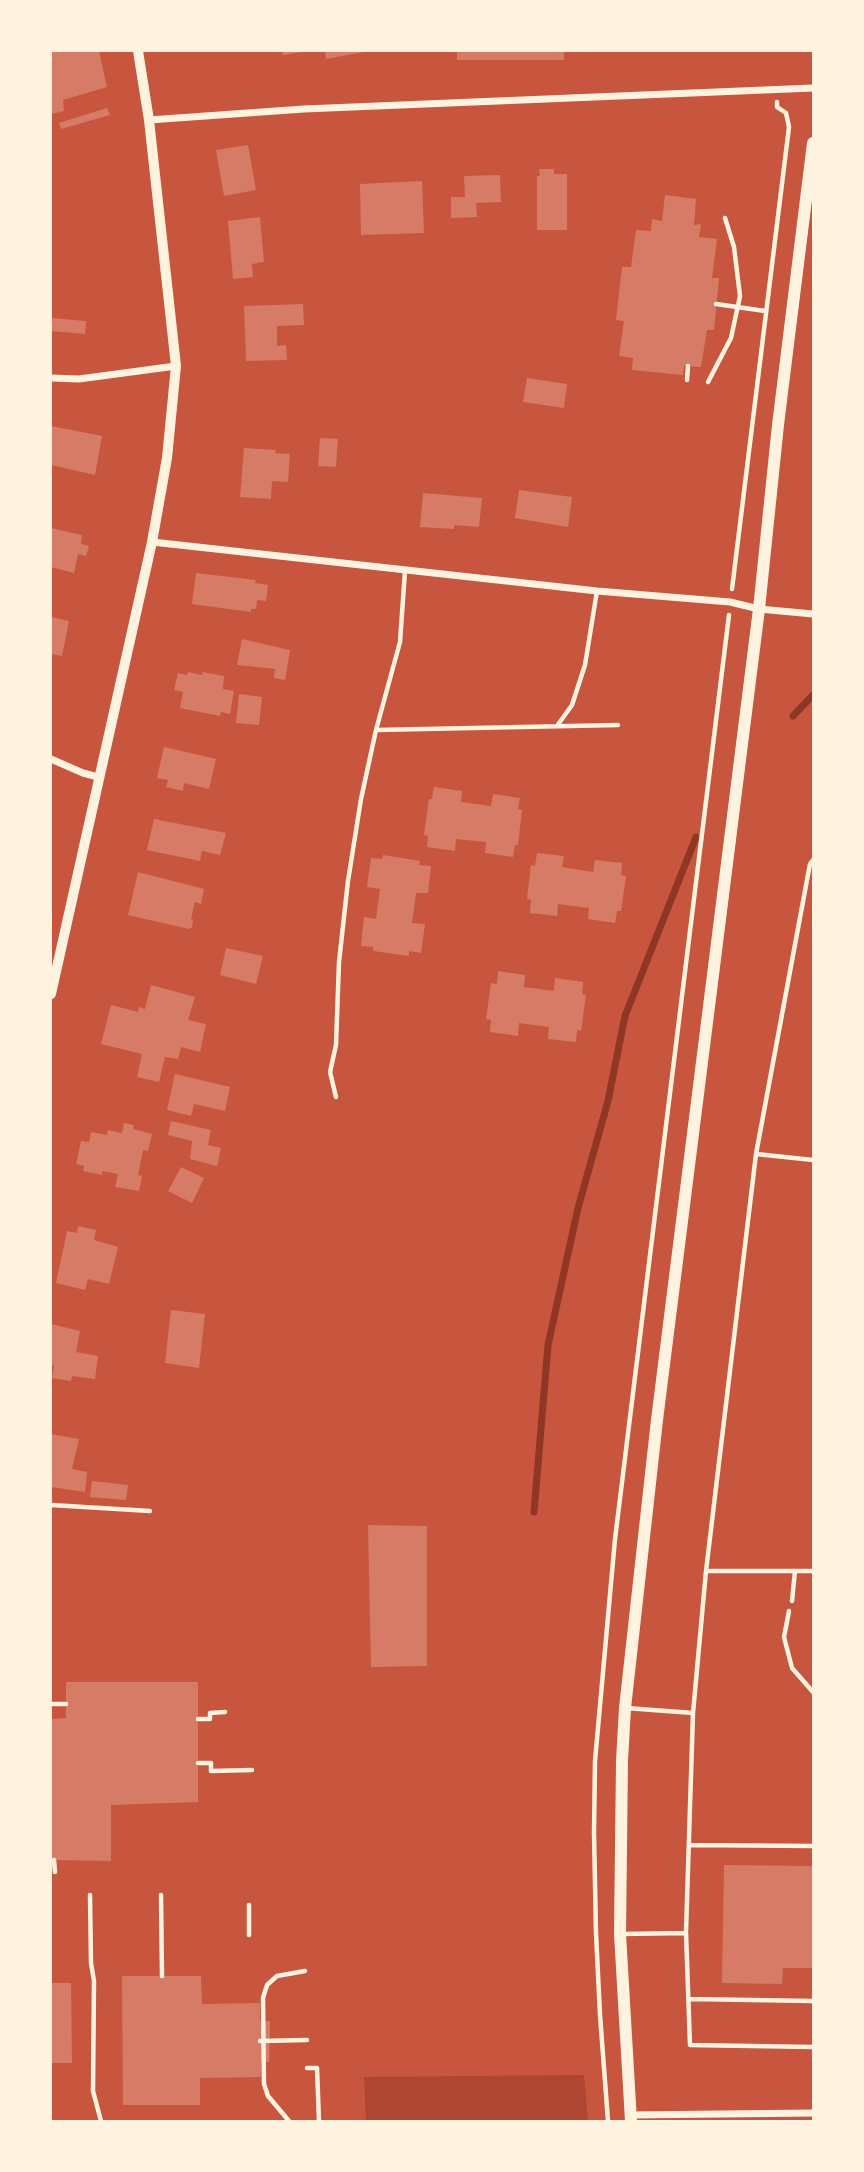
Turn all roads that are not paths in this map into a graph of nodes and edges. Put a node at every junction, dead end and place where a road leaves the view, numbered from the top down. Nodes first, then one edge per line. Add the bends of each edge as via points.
1 (138, 51) edge
2 (813, 88) edge
3 (149, 120) junction
4 (813, 143) edge
5 (176, 366) junction
6 (51, 378) edge
7 (152, 542) junction
8 (405, 570) junction
9 (597, 591) junction
10 (758, 610) junction
11 (813, 614) edge
12 (618, 725) dead end
13 (557, 727) junction
14 (376, 730) junction
15 (51, 758) edge
16 (98, 777) junction
17 (813, 860) edge
18 (51, 994) edge
19 (336, 1097) dead end
20 (756, 1154) junction
21 (813, 1160) edge
22 (51, 1505) edge
23 (150, 1511) dead end
24 (706, 1571) junction
25 (795, 1571) junction
26 (813, 1571) edge
27 (792, 1601) road end
28 (625, 1708) junction
29 (693, 1713) junction
30 (691, 1844) junction
31 (813, 1846) edge
32 (686, 1933) junction
33 (620, 1934) junction
34 (690, 1999) junction
35 (813, 2001) edge
36 (813, 2047) edge
37 (813, 2113) edge
38 (630, 2118) edge

1 - 3 street
2 - 3 street via 304,109
3 - 5 street
4 - 10 main road
5 - 6 street via 79,379
5 - 7 street via 167,458
7 - 8 street
7 - 16 street
8 - 9 street
8 - 14 lane via 400,642
9 - 10 street via 730,602
9 - 13 lane via 585,665 572,705
10 - 11 street
10 - 28 main road
12 - 13 lane
13 - 14 lane
14 - 19 lane via 361,799 339,962 336,1045 330,1072
15 - 16 street
16 - 18 street
17 - 20 lane
20 - 21 lane
20 - 24 lane
22 - 23 lane
24 - 25 lane
24 - 29 lane
25 - 26 lane
25 - 27 lane
28 - 29 lane
28 - 33 main road
29 - 30 lane
30 - 31 lane
30 - 32 lane
32 - 33 lane
32 - 34 lane
33 - 38 main road
34 - 35 lane
34 - 36 lane via 690,2045
37 - 38 street

